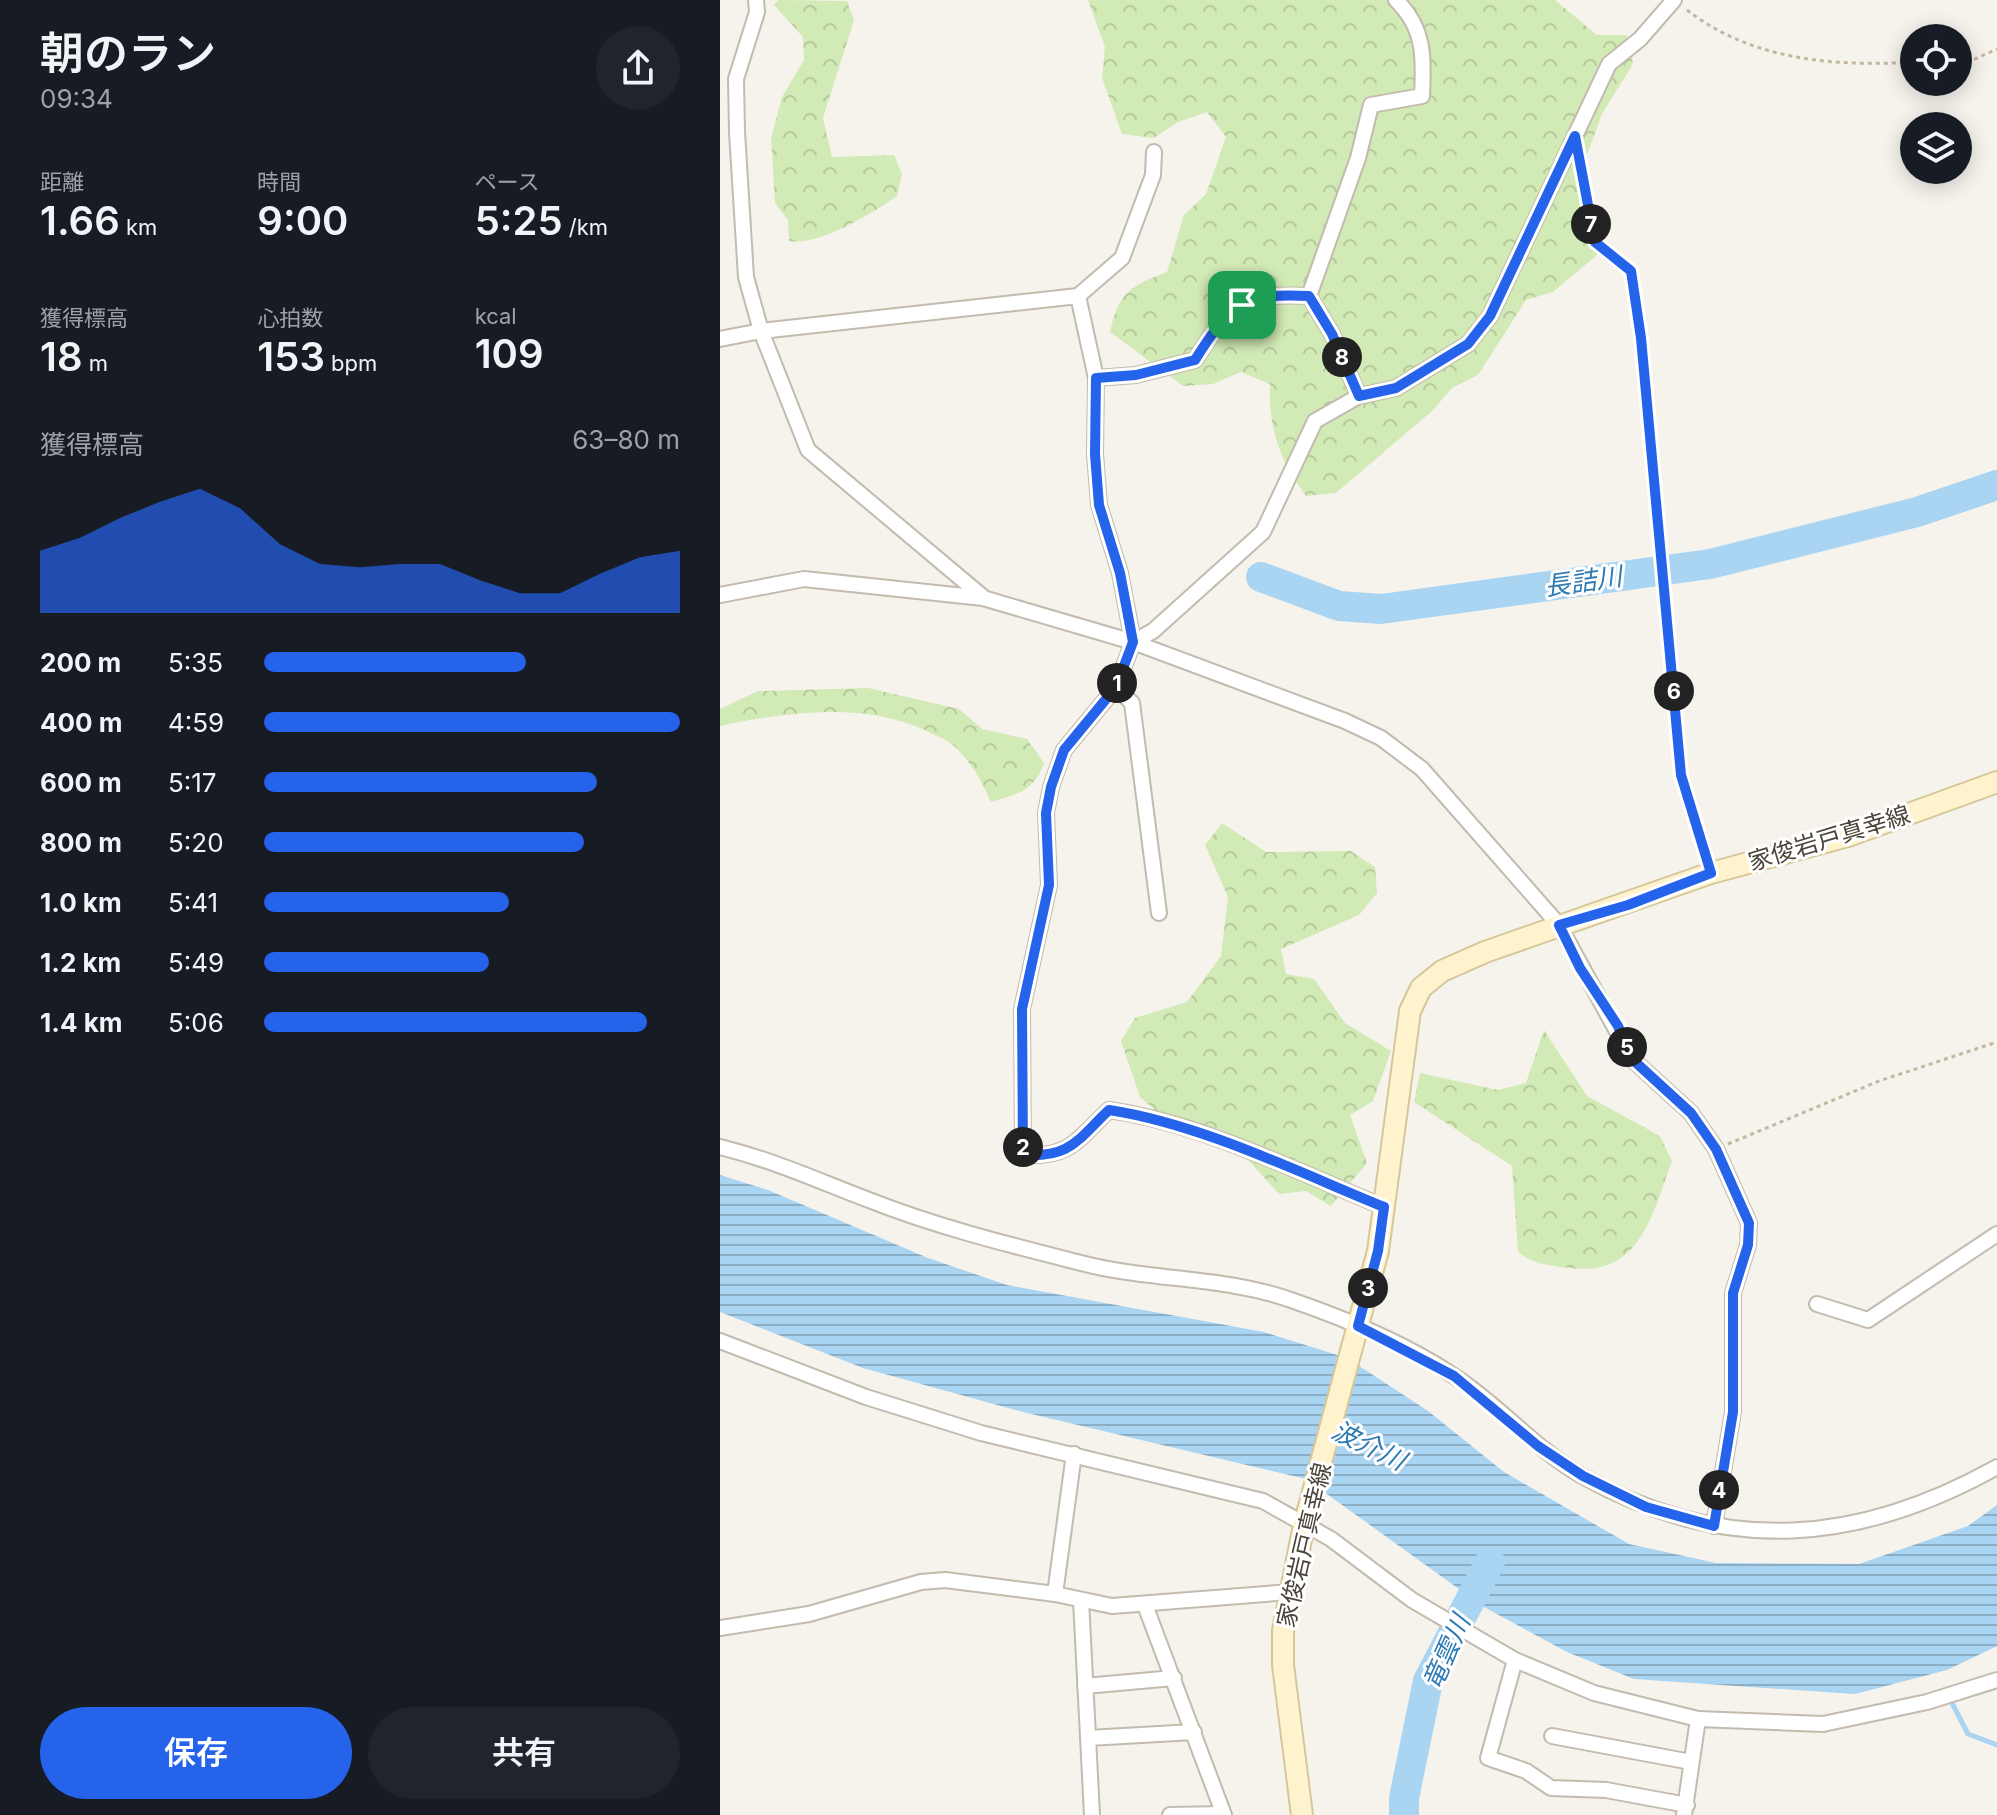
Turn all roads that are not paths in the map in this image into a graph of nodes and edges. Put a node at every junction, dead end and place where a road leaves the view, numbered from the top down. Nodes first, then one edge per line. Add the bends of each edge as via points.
1 (756, 0) edge
2 (1396, 0) edge
3 (1679, 4) edge
4 (1154, 152) dead end
5 (1078, 296) junction
6 (1309, 296) junction
7 (761, 331) junction
8 (720, 339) edge
9 (1096, 378) junction
10 (1359, 396) junction
11 (720, 595) edge
12 (983, 598) junction
13 (1133, 642) junction
14 (1116, 687) junction
15 (1997, 782) edge
16 (1159, 913) dead end
17 (1559, 925) junction
18 (720, 1147) edge
19 (1384, 1207) junction
20 (1997, 1234) edge
21 (1817, 1304) dead end
22 (1357, 1330) junction
23 (720, 1341) edge
24 (1074, 1454) junction
25 (1997, 1467) edge
26 (1306, 1519) junction
27 (1714, 1526) junction
28 (1290, 1592) junction
29 (1055, 1594) junction
30 (1081, 1600) junction
31 (1145, 1605) junction
32 (720, 1628) edge
33 (1515, 1660) junction
34 (1174, 1678) junction
35 (1997, 1680) edge
36 (1085, 1686) junction
37 (1698, 1719) junction
38 (1194, 1732) junction
39 (1552, 1736) dead end
40 (1088, 1738) junction
41 (1691, 1762) junction
42 (1686, 1810) edge
43 (1223, 1814) edge
44 (1092, 1815) edge
45 (1170, 1815) edge
46 (1302, 1815) edge

1 - 7 street via 736,79 736,105 746,277
2 - 6 street via 1418,28 1424,53 1422,96 1371,105
3 - 10 street via 1609,64 1490,316 1468,344 1396,388
4 - 5 street via 1153,175 1122,258
5 - 7 street
5 - 9 street
6 - 9 street via 1273,294 1242,305 1221,319 1195,360 1136,375
6 - 10 street
7 - 8 street
7 - 12 street via 808,450
9 - 13 street via 1099,505 1120,573
10 - 13 street via 1315,421 1263,532 1153,631
11 - 12 street via 804,579
12 - 13 street
13 - 14 street
13 - 17 street via 1381,738 1422,769
14 - 16 street via 1132,703
14 - 19 street via 1064,750 1051,787 1046,813 1049,885 1022,1009 1023,1155 1052,1157 1066,1150 1109,1110 1140,1114
15 - 17 main road, 家俊岩戸真幸線 via 1848,836 1711,873
17 - 19 main road, 家俊岩戸真幸線 via 1442,971 1421,988 1410,1011
17 - 27 street via 1632,1059 1691,1113 1716,1149 1749,1223 1733,1293 1733,1412
18 - 22 street via 779,1162 871,1201 955,1228 1085,1264 1288,1298
19 - 22 main road, 家俊岩戸真幸線
20 - 21 street via 1868,1320
22 - 26 main road, 家俊岩戸真幸線
22 - 27 street via 1454,1376 1583,1476 1646,1507
23 - 24 street via 866,1397 981,1433
24 - 26 street via 1263,1501
24 - 29 street
25 - 27 street via 1897,1514 1852,1524 1804,1531
26 - 28 main road, 家俊岩戸真幸線
26 - 33 street via 1433,1613
28 - 31 street
28 - 46 main road, 家俊岩戸真幸線 via 1283,1665
29 - 30 street
29 - 32 street via 945,1580 921,1582 809,1614
30 - 31 street
30 - 36 street
31 - 34 street
33 - 37 street via 1594,1693
33 - 42 street via 1488,1758 1526,1771 1551,1788 1606,1790
34 - 36 street
34 - 38 street
35 - 37 street via 1927,1702 1823,1724
36 - 40 street
37 - 41 street
38 - 40 street
38 - 43 street
39 - 41 street
40 - 44 street
41 - 42 street
43 - 45 street

